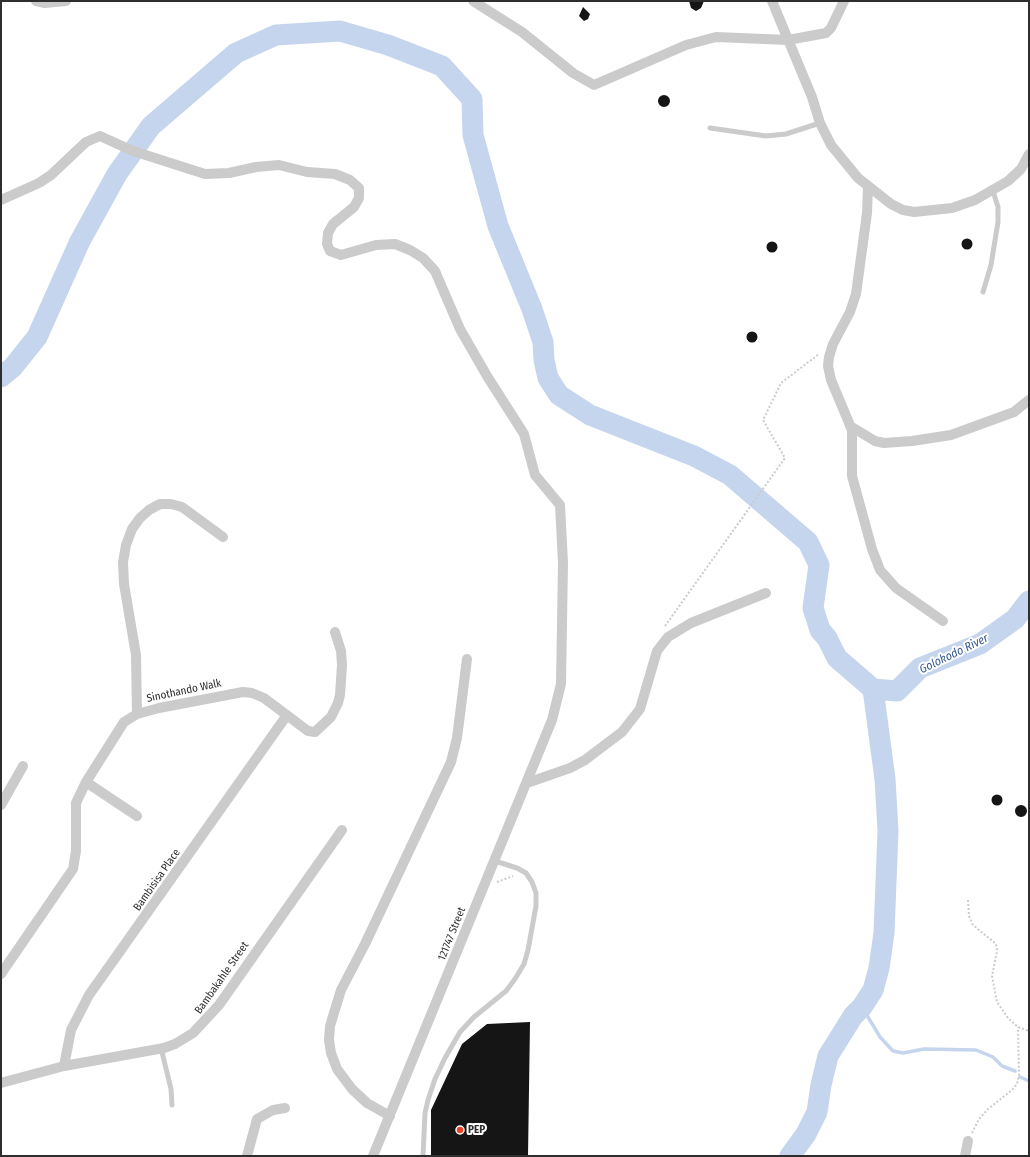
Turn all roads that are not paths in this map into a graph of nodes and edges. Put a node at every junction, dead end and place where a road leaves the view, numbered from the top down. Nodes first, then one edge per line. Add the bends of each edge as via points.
1 (36, 1) edge
2 (66, 1) edge
3 (473, 1) edge
4 (772, 1) edge
5 (844, 1) edge
6 (788, 40) junction
7 (820, 123) junction
8 (710, 128) dead end
9 (1029, 154) edge
10 (868, 186) junction
11 (993, 191) junction
12 (1, 200) edge
13 (983, 292) dead end
14 (1029, 400) edge
15 (850, 426) junction
16 (223, 537) dead end
17 (766, 593) dead end
18 (943, 621) dead end
19 (335, 632) dead end
20 (467, 659) dead end
21 (137, 714) junction
22 (287, 715) junction
23 (23, 766) dead end
24 (86, 782) junction
25 (527, 783) junction
26 (1, 805) edge
27 (137, 816) dead end
28 (342, 830) dead end
29 (495, 861) junction
30 (1, 974) edge
31 (161, 1048) junction
32 (64, 1066) junction
33 (1, 1083) edge
34 (172, 1105) dead end
35 (286, 1108) dead end
36 (390, 1116) junction
37 (968, 1141) road end
38 (247, 1156) edge
39 (373, 1156) edge
40 (423, 1156) edge
41 (965, 1156) edge

1 - 2 street via 45,4
3 - 6 street via 522,32 573,73 594,85 686,45 716,37
4 - 6 street
5 - 6 street via 826,33
6 - 7 street
7 - 8 lane via 786,134 766,136
7 - 10 street via 839,156
9 - 11 street via 1021,169 1008,182
10 - 11 street via 891,204 914,212 952,208
10 - 15 street via 856,294 828,357 831,380
11 - 13 lane via 998,208 998,222 991,265
12 - 25 street, 121747 Street via 39,183 86,142 100,136 133,151 205,174 279,165 308,172 335,174 350,180 359,188 359,198 354,207 333,224 328,233 327,244 330,251 341,255 376,245 395,244 423,258 435,271 460,329 524,434 535,475 560,505 563,564 561,684 552,720
14 - 15 street via 1014,412 951,435 912,442 875,441
15 - 18 street via 853,442 850,467 880,570 896,588
16 - 21 street via 182,506 171,504 160,504 148,510 132,529 123,562 124,584 136,655
17 - 25 street via 691,623 668,637 657,652 640,709 622,732 575,765
19 - 22 street, Sinothando Walk via 342,665 338,703 331,718 319,730 312,732
20 - 36 street via 457,738 451,762 341,990 330,1026 331,1053 337,1069 352,1089
21 - 22 street, Sinothando Walk via 194,700 243,692 258,695
21 - 24 street, Sinothando Walk via 129,717 118,730
22 - 32 street, Bambisisa Place via 89,995 71,1030
23 - 26 street
24 - 27 street
24 - 30 street, Sinothando Walk via 76,803 76,851 73,869
25 - 29 street, 121747 Street
28 - 31 street, Bambakahle Street via 210,1017 185,1039
29 - 36 street, 121747 Street
29 - 40 lane via 526,873 536,893 536,906 524,964 506,991 460,1032 445,1058 435,1079 425,1113
31 - 32 street, Bambakahle Street
31 - 34 lane
32 - 33 street, Bambakahle Street
35 - 38 street via 273,1110 257,1119
36 - 39 street, 121747 Street
37 - 41 street

